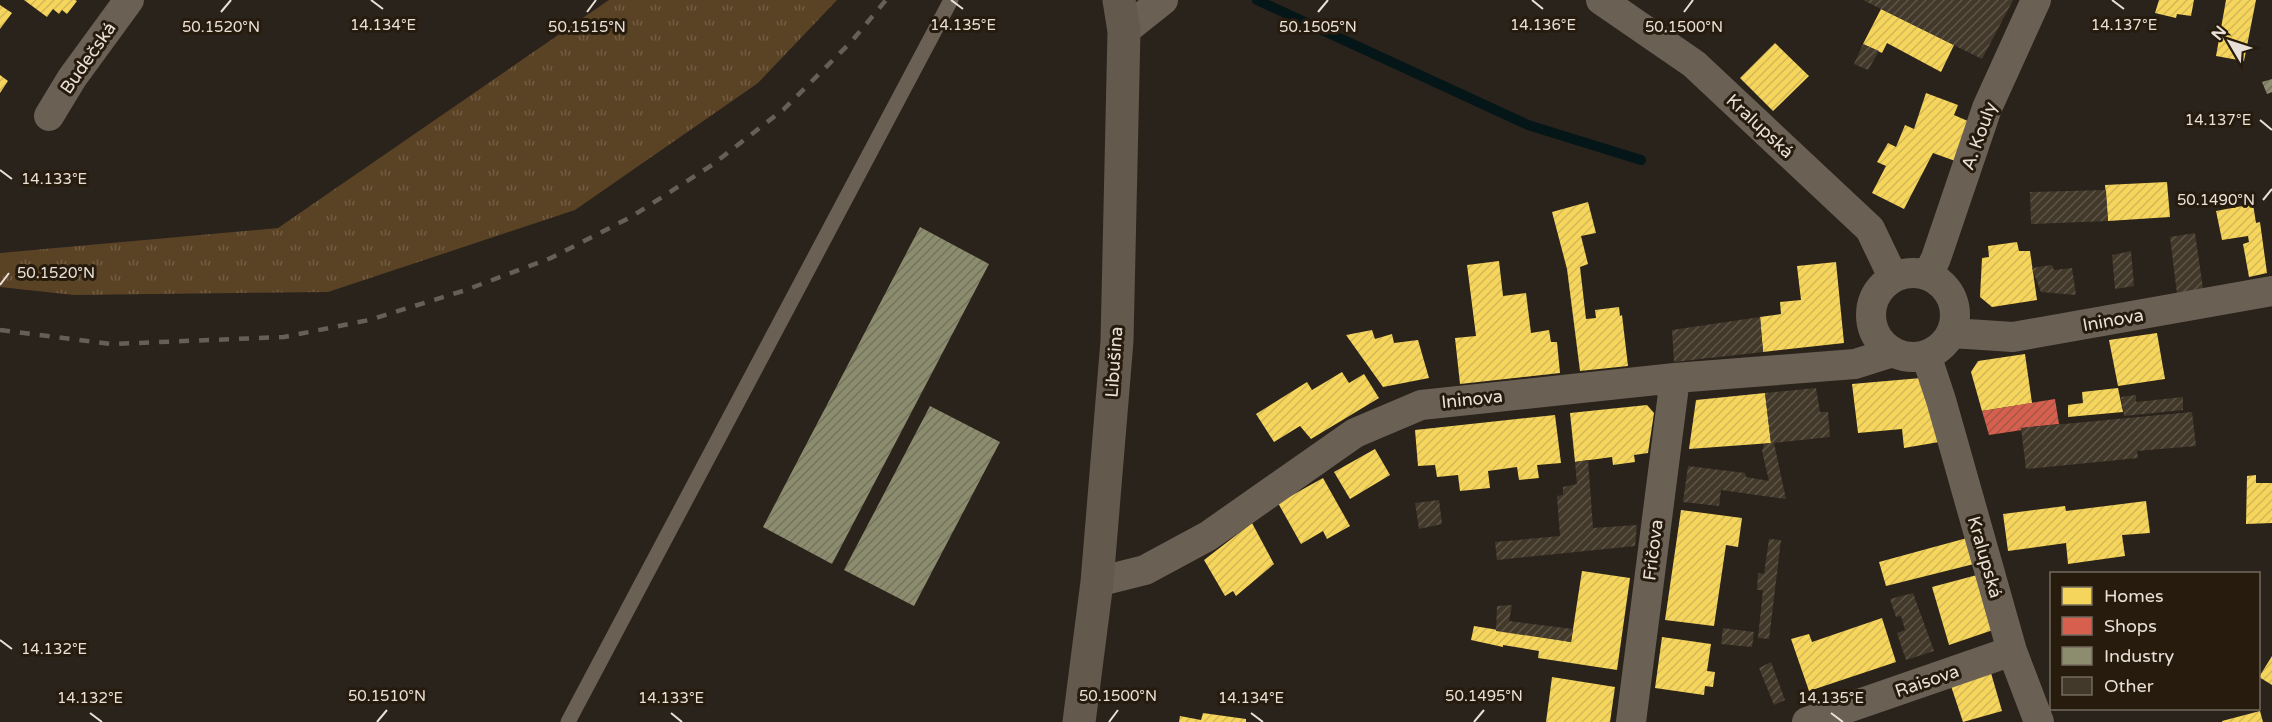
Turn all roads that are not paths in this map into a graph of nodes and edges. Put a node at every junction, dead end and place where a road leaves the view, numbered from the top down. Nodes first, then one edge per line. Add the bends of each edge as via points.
1 (129, 0) edge
2 (951, 0) edge
3 (1163, 0) edge
4 (1601, 0) edge
5 (2036, 0) edge
6 (1122, 15) edge
7 (49, 116) dead end
8 (1928, 275) junction
9 (1893, 277) junction
10 (2272, 291) edge
11 (1952, 333) junction
12 (1893, 352) junction
13 (1926, 355) junction
14 (1675, 378) junction
15 (1097, 582) junction
16 (2012, 651) junction
17 (568, 722) edge
18 (1079, 722) edge
19 (1631, 722) edge
20 (1807, 722) edge
21 (2039, 722) edge

1 - 7 street, Budečská
2 - 17 lane
3 - 6 street
4 - 9 street, Kralupská via 1694,64 1870,229
5 - 8 street, A. Kouly via 1987,108
6 - 15 main road, Libušina via 1117,341
8 - 9 street via 1916,272
8 - 11 street via 1948,290 1954,304
9 - 12 street via 1881,286 1871,315 1881,343
10 - 11 street, Ininova via 2013,337
11 - 13 street via 1944,345
12 - 13 street, Ininova via 1909,357
12 - 14 street, Ininova via 1855,364
13 - 16 street, Kralupská
14 - 15 street, Ininova via 1421,405 1355,433 1208,536 1166,559 1145,570
14 - 19 street, Fričova
15 - 18 main road, Libušina
16 - 20 street, Raisova
16 - 21 street, Kralupská

